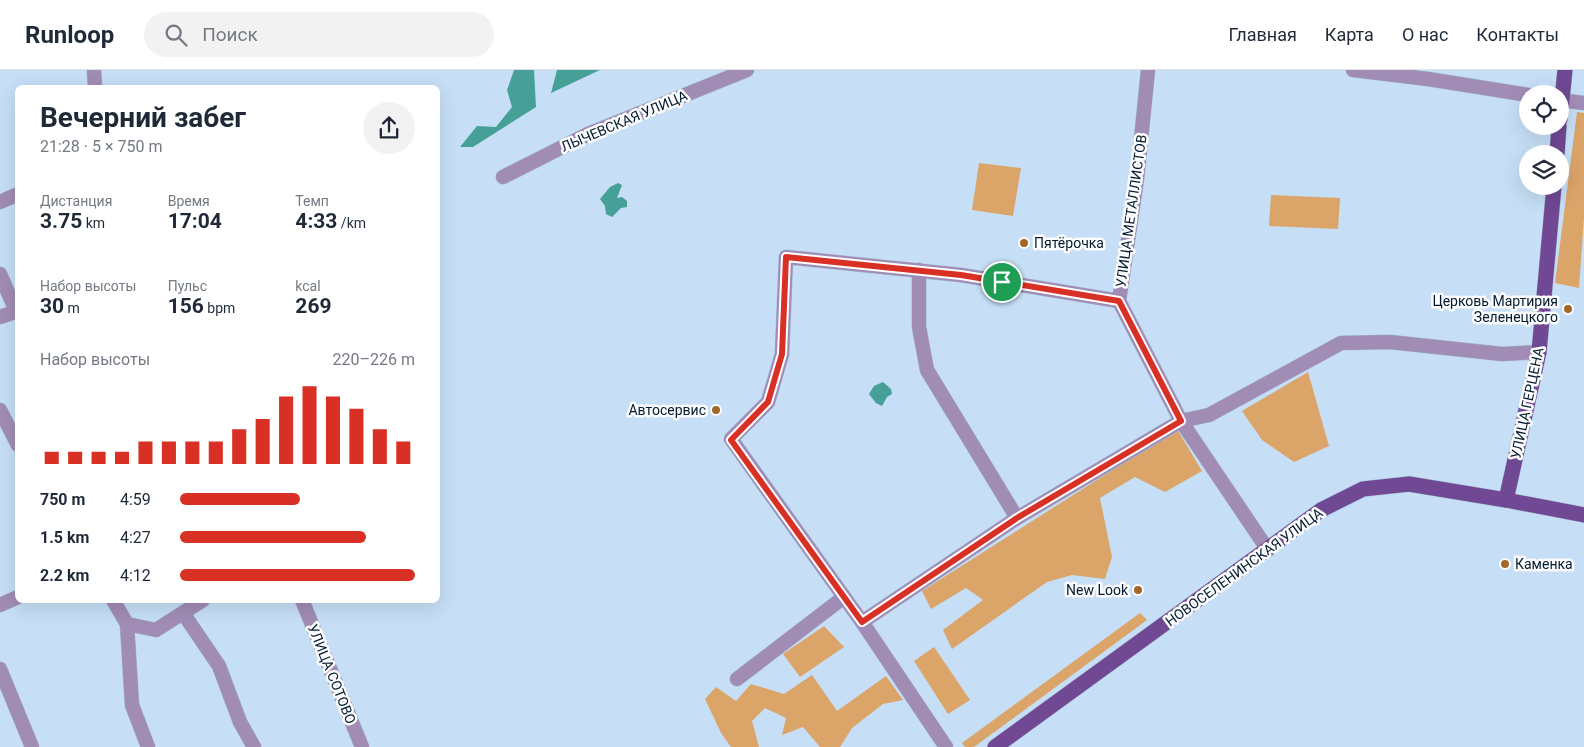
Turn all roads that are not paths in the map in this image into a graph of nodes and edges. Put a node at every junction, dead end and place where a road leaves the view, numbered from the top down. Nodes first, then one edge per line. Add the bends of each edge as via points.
1 (94, 70) edge
2 (747, 70) edge
3 (1148, 70) edge
4 (1353, 70) edge
5 (1565, 70) edge
6 (95, 85) edge
7 (1563, 85) edge
8 (1519, 94) edge
9 (1569, 101) edge
10 (1584, 103) edge
11 (503, 177) dead end
12 (15, 195) edge
13 (1553, 195) edge
14 (0, 202) edge
15 (919, 270) junction
16 (0, 274) edge
17 (1119, 301) junction
18 (15, 309) edge
19 (15, 311) edge
20 (0, 317) edge
21 (1539, 352) junction
22 (0, 410) edge
23 (1181, 421) junction
24 (15, 439) edge
25 (1506, 500) junction
26 (1584, 515) edge
27 (1017, 518) junction
28 (1268, 550) junction
29 (15, 598) edge
30 (844, 598) junction
31 (115, 603) edge
32 (198, 603) edge
33 (303, 603) edge
34 (0, 604) edge
35 (183, 613) junction
36 (862, 622) junction
37 (127, 624) junction
38 (0, 669) edge
39 (737, 679) dead end
40 (32, 747) edge
41 (148, 747) edge
42 (254, 747) edge
43 (362, 747) edge
44 (946, 747) edge
45 (995, 747) edge

1 - 6 street
2 - 11 street, ЛЫЧЕВСКАЯ УЛИЦА via 588,134
3 - 17 street, УЛИЦА МЕТАЛЛИСТОВ via 1137,179
4 - 8 street
5 - 7 main road
9 - 10 street
12 - 14 street
13 - 21 main road, УЛИЦА ГЕРЦЕНА
15 - 17 street
15 - 27 street via 919,327 927,370
15 - 30 street via 786,257 782,354 768,402 731,440
16 - 18 street
17 - 23 street, УЛИЦА МЕТАЛЛИСТОВ
19 - 20 street
21 - 23 street via 1502,354 1390,342 1342,344 1209,415
21 - 25 main road, УЛИЦА ГЕРЦЕНА
22 - 24 street
23 - 27 street
23 - 28 street, УЛИЦА МЕТАЛЛИСТОВ
25 - 26 main road, НОВОСЕЛЕНИНСКАЯ УЛИЦА
25 - 28 main road, НОВОСЕЛЕНИНСКАЯ УЛИЦА via 1409,484 1363,489 1321,510
27 - 36 street
28 - 45 main road, НОВОСЕЛЕНИНСКАЯ УЛИЦА
29 - 34 street
30 - 36 street
30 - 39 street
31 - 37 street
32 - 35 street
33 - 43 street, УЛИЦА СОТОВО
35 - 37 street via 156,630
35 - 42 street via 219,666 240,722
36 - 44 street
37 - 41 street via 132,705
38 - 40 street

